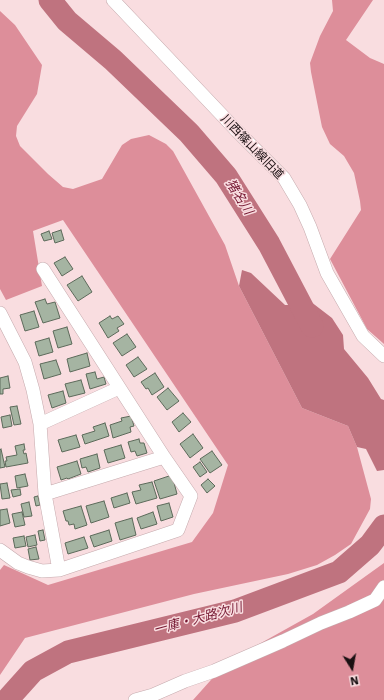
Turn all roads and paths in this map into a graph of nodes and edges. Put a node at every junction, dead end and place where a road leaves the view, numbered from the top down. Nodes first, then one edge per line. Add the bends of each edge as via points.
1 (113, 0) edge
2 (43, 269) dead end
3 (0, 313) edge
4 (384, 356) edge
5 (120, 388) junction
6 (40, 424) junction
7 (164, 457) junction
8 (45, 494) junction
9 (0, 550) edge
10 (59, 570) junction
11 (384, 587) edge
12 (135, 700) edge

1 - 4 street, 川西篠山線旧道 via 236,131 284,178 310,227 327,273 363,336
2 - 5 street
3 - 6 street via 25,362
5 - 6 street
5 - 7 street
6 - 8 street
7 - 8 street
7 - 10 street via 191,496 178,530
8 - 10 street
9 - 10 street via 28,567 42,571
11 - 12 street via 375,600 349,612 214,670

